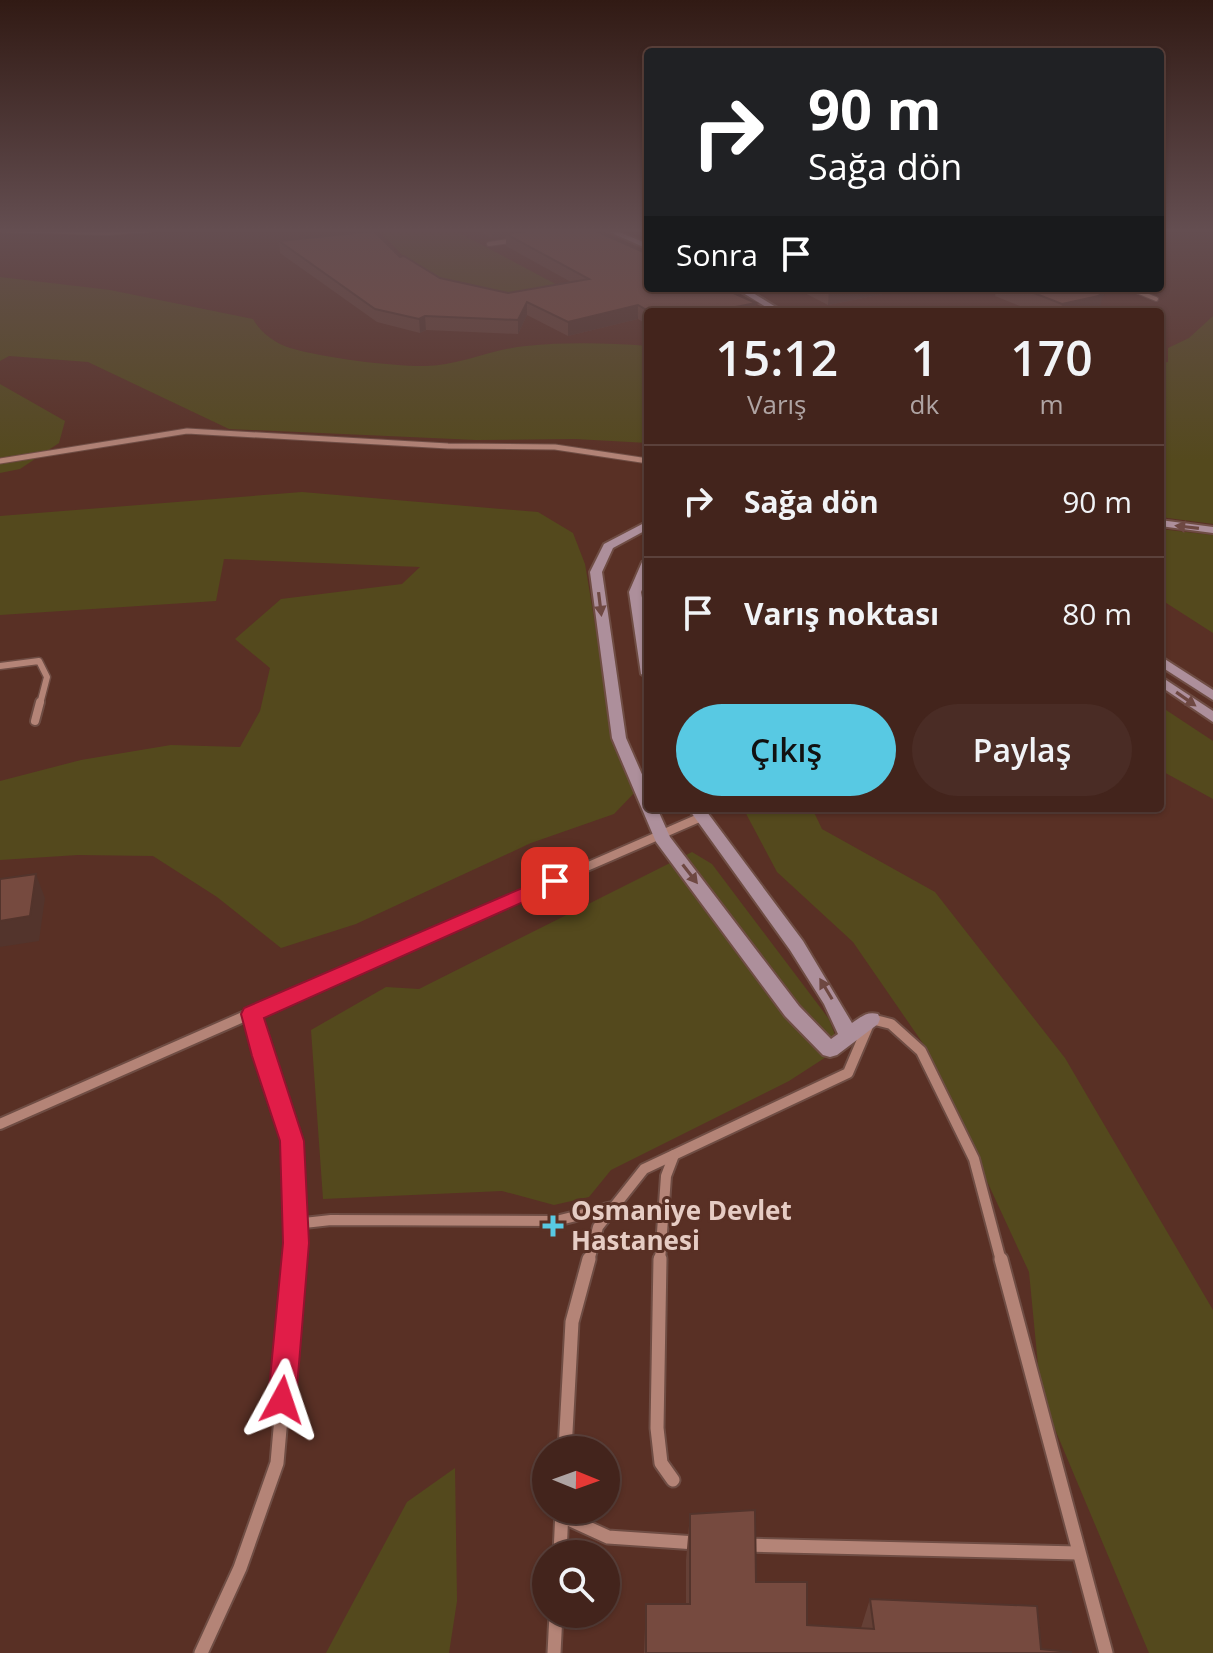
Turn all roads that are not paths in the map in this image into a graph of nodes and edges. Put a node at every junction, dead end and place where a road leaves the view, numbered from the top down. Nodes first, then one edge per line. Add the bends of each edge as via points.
1 (644, 460) edge
2 (0, 461) edge
3 (1164, 524) edge
4 (644, 526) edge
5 (1213, 530) edge
6 (644, 571) edge
7 (644, 649) edge
8 (1164, 663) edge
9 (0, 666) edge
10 (1164, 683) edge
11 (1213, 696) edge
12 (1213, 718) edge
13 (35, 721) dead end
14 (644, 797) edge
15 (650, 812) edge
16 (700, 815) edge
17 (660, 834) junction
18 (252, 1014) junction
19 (871, 1019) junction
20 (0, 1124) edge
21 (674, 1154) junction
22 (614, 1207) junction
23 (295, 1224) junction
24 (566, 1436) edge
25 (673, 1480) dead end
26 (583, 1524) edge
27 (1078, 1553) junction
28 (555, 1628) edge
29 (201, 1653) edge
30 (554, 1653) edge
31 (1106, 1653) edge

1 - 2 street via 555,447 187,431
5 -> 3 street
4 -> 14 street via 608,546 596,572 619,738
6 - 7 street via 635,592
8 - 11 street
9 - 13 street via 39,661 47,677
10 -> 12 street
15 - 17 street
16 - 17 street
19 -> 16 street via 848,1034 804,955
17 - 18 street
17 -> 19 street via 792,1011 830,1050
18 - 20 street
18 - 23 street via 292,1141
19 - 21 street via 848,1073
19 - 27 street via 891,1024 921,1051 974,1159
21 - 22 street via 644,1169
21 - 25 street via 666,1176 659,1273 657,1428 661,1463
22 - 23 street via 556,1221
22 - 24 street via 598,1227 572,1322
23 - 29 street via 277,1463 240,1568
26 - 27 street via 608,1537 718,1544
27 - 31 street
28 - 30 street

